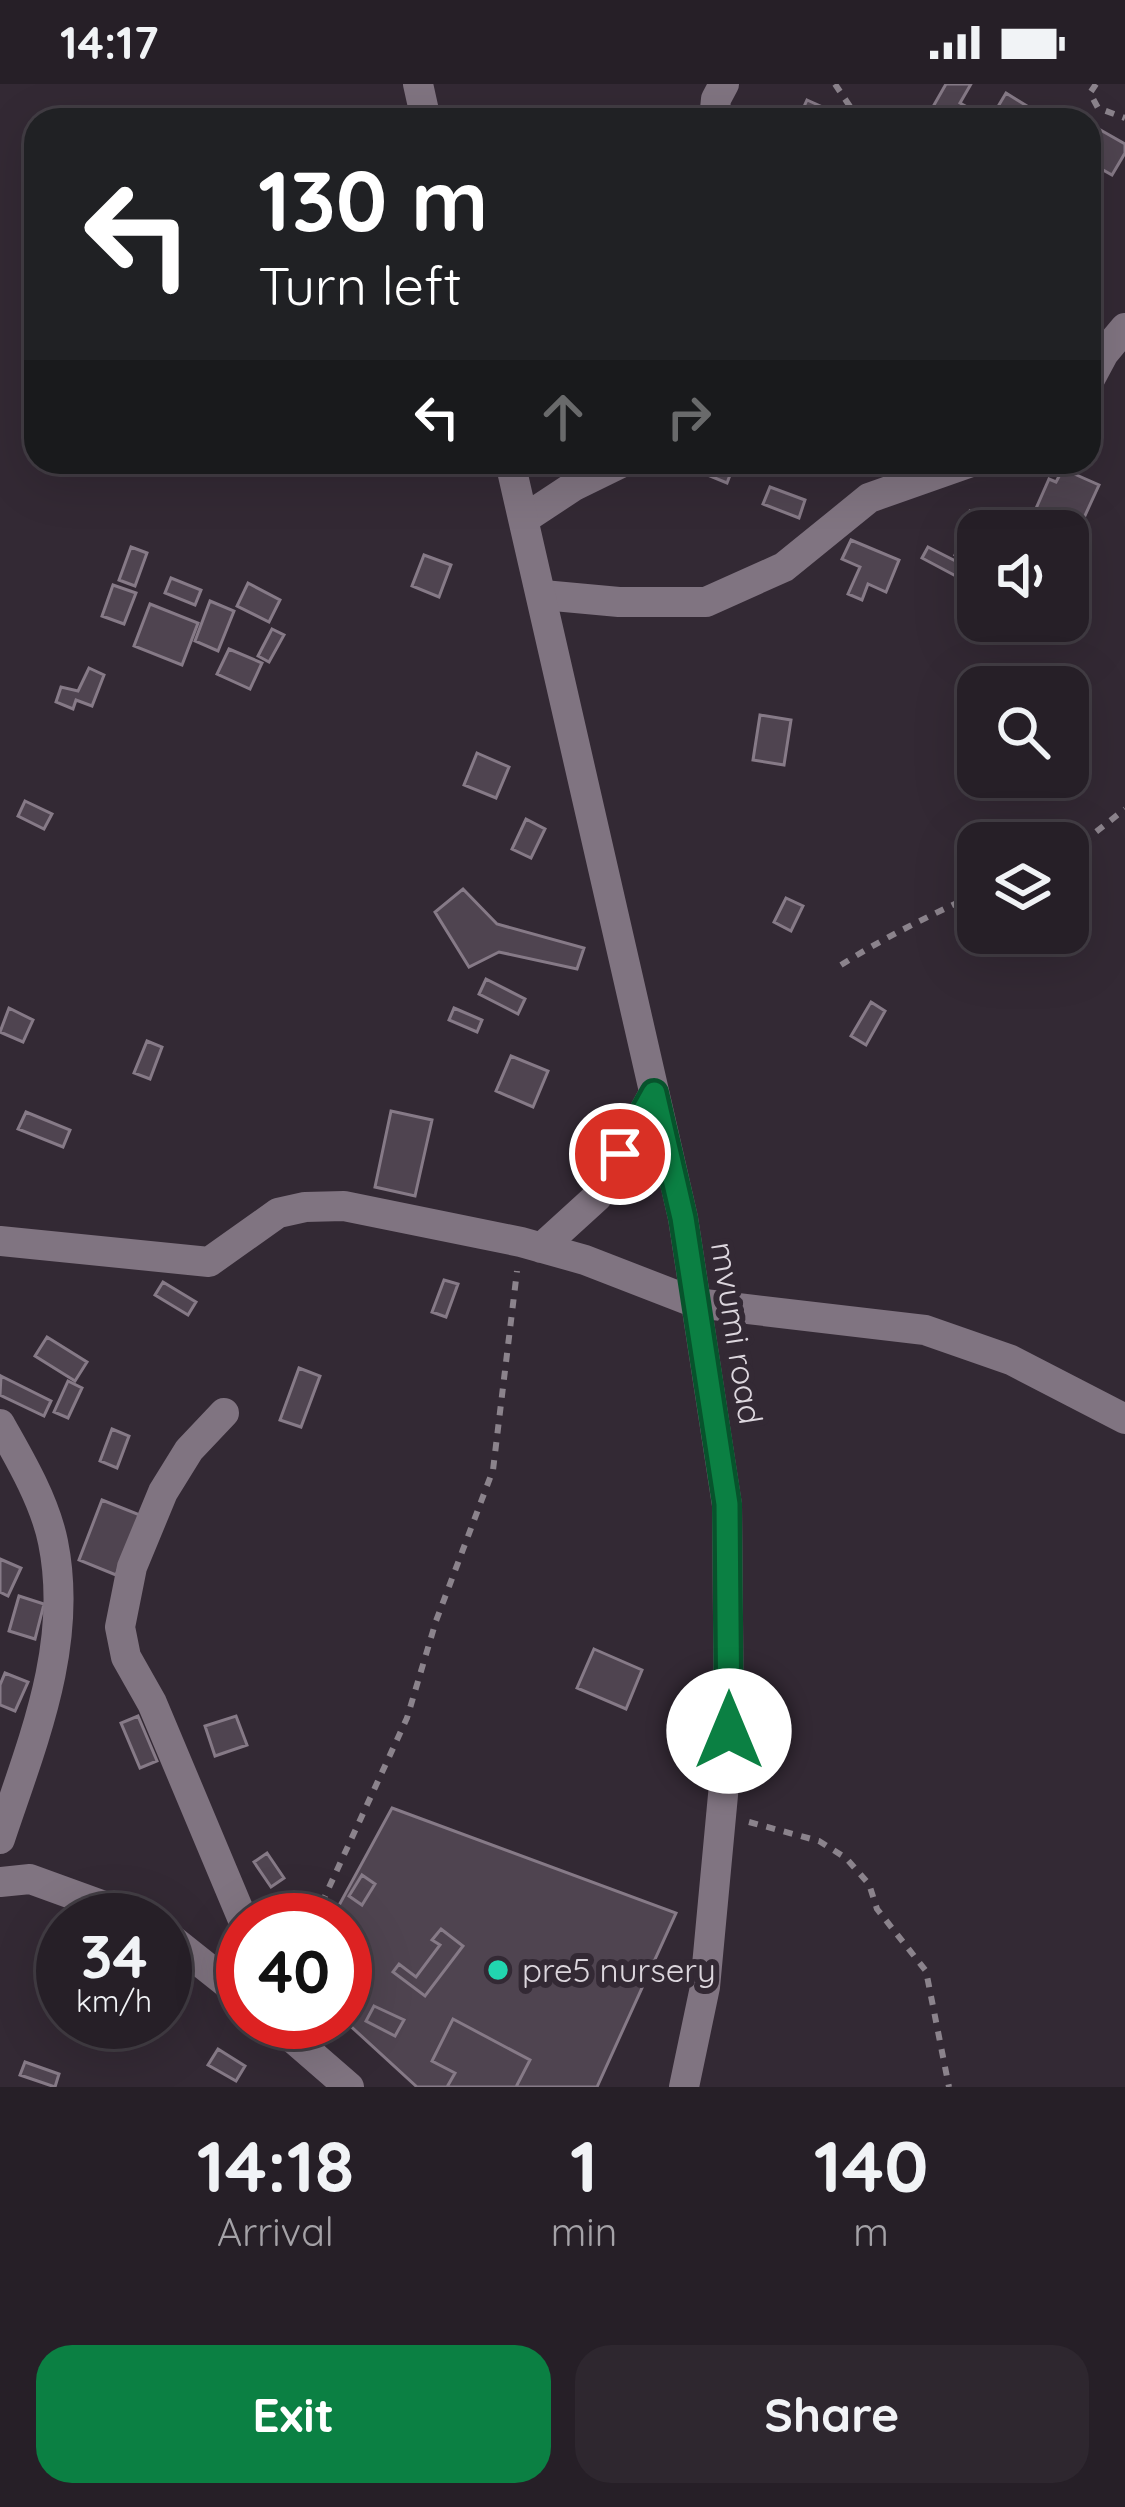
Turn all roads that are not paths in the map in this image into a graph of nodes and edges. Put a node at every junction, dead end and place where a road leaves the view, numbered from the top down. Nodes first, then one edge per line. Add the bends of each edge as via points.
1 (1125, 328) edge
2 (1101, 359) edge
3 (513, 474) edge
4 (598, 474) edge
5 (938, 474) edge
6 (524, 519) junction
7 (543, 596) junction
8 (654, 1093) junction
9 (0, 1241) edge
10 (531, 1245) junction
11 (696, 1304) junction
12 (224, 1413) dead end
13 (1125, 1419) edge
14 (0, 1424) edge
15 (0, 1839) edge
16 (0, 1882) edge
17 (69, 1893) edge
18 (232, 1893) edge
19 (192, 1955) edge
20 (216, 1975) edge
21 (312, 2049) edge
22 (349, 2087) edge
23 (684, 2087) edge

1 - 2 street
3 - 6 street, mvumi road
4 - 6 street
5 - 7 street via 869,499 784,567 706,602
6 - 7 street, mvumi road
7 - 8 street, mvumi road
8 - 10 street via 597,1197
8 - 11 street, mvumi road
9 - 10 street via 209,1262 278,1213 344,1206
10 - 11 street
11 - 13 street via 925,1330 1011,1360
11 - 23 street, mvumi road via 727,1504 729,1731 704,1987
12 - 18 street via 163,1492 132,1567 120,1627 126,1657
14 - 15 street via 48,1522 58,1636 51,1683
16 - 17 street via 30,1879
19 - 20 street
21 - 22 street

